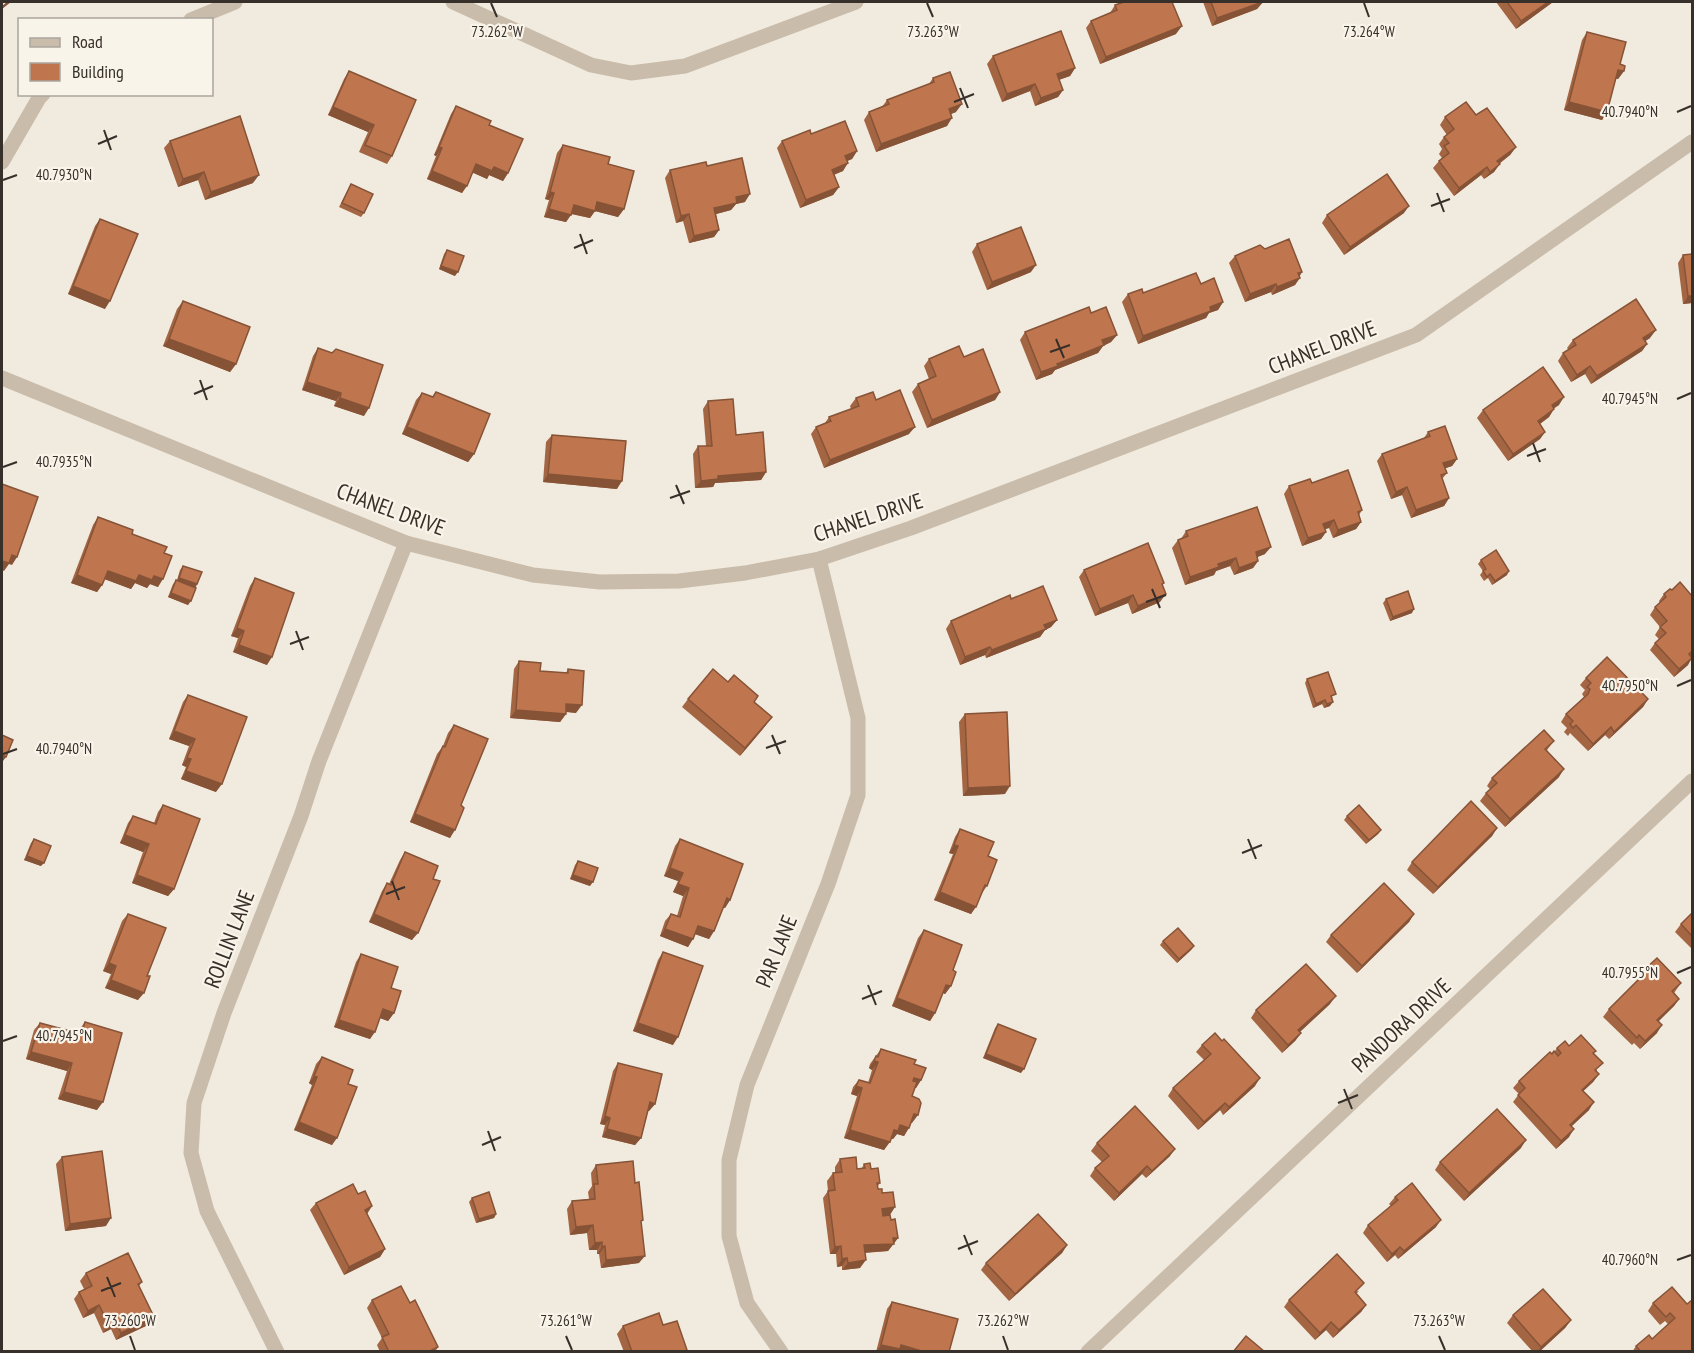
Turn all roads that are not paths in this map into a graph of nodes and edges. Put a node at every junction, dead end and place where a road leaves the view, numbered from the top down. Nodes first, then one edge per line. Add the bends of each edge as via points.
1 (235, 2) edge
2 (453, 2) edge
3 (856, 2) edge
4 (196, 18) edge
5 (41, 96) edge
6 (1692, 142) edge
7 (2, 162) edge
8 (2, 378) edge
9 (406, 543) junction
10 (819, 559) junction
11 (1692, 781) edge
12 (277, 1352) edge
13 (781, 1352) edge
14 (1088, 1352) edge

1 - 4 street
2 - 3 street via 591,65 631,73 685,66
5 - 7 street
6 - 10 street, CHANEL DRIVE via 1416,335 911,528
8 - 9 street, CHANEL DRIVE
9 - 10 street, CHANEL DRIVE via 533,575 600,582 679,581
9 - 12 street, ROLLIN LANE via 319,761 194,1103 191,1153 207,1211
10 - 13 street, PAR LANE via 858,718 858,795 828,884 747,1085 729,1160 729,1236 747,1303
11 - 14 street, PANDORA DRIVE

